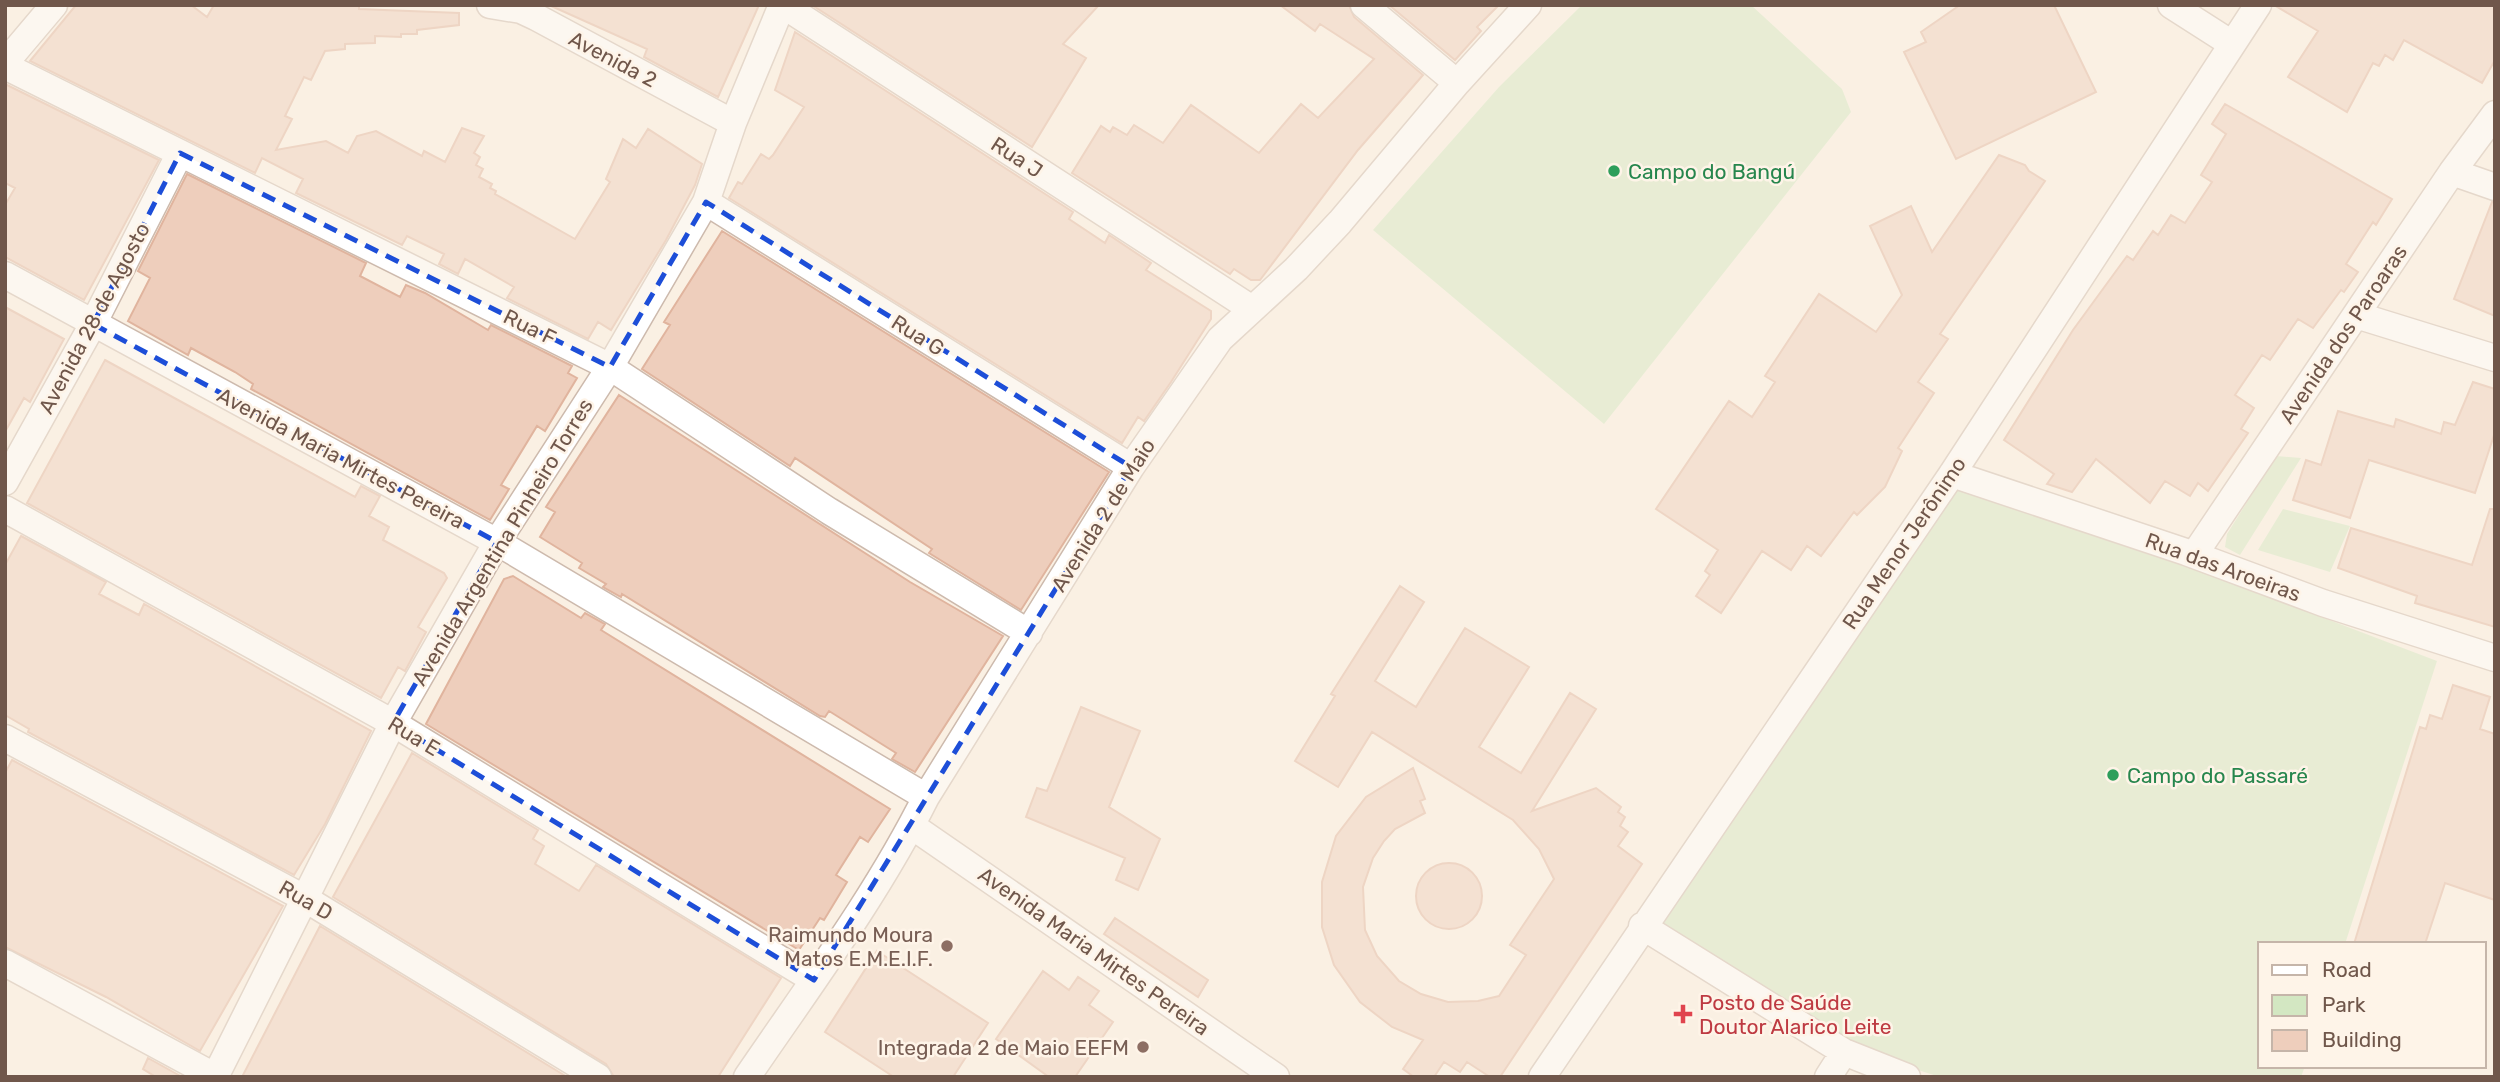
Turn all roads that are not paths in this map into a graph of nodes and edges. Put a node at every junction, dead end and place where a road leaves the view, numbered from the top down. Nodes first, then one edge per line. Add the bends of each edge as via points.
1 (54, 5) edge
2 (490, 5) edge
3 (783, 5) edge
4 (1364, 5) edge
5 (1528, 5) edge
6 (2171, 5) edge
7 (2258, 5) edge
8 (2232, 44) junction
9 (5, 65) edge
10 (1457, 83) junction
11 (2495, 114) edge
12 (733, 124) junction
13 (180, 153) junction
14 (2452, 172) junction
15 (2495, 187) edge
16 (706, 202) junction
17 (5, 275) edge
18 (1252, 309) junction
19 (2356, 315) junction
20 (93, 324) junction
21 (2495, 358) edge
22 (610, 367) junction
23 (1131, 467) junction
24 (1952, 474) junction
25 (5, 482) edge
26 (5, 509) edge
27 (497, 542) junction
28 (2194, 555) junction
29 (1029, 633) junction
30 (2495, 658) edge
31 (393, 723) junction
32 (5, 738) edge
33 (926, 797) junction
34 (912, 826) junction
35 (304, 898) junction
36 (1642, 926) junction
37 (5, 963) edge
38 (814, 979) junction
39 (1844, 1052) junction
40 (1874, 1072) edge
41 (215, 1077) edge
42 (598, 1077) edge
43 (747, 1077) edge
44 (1276, 1077) edge
45 (1542, 1077) edge
46 (1828, 1077) edge
47 (1907, 1077) edge

1 - 9 street
2 - 12 street, Avenida 2 via 536,17
3 - 12 street, Avenida Argentina Pinheiro Torres
3 - 18 street, Rua J
4 - 10 street
5 - 10 street, Avenida 2 de Maio
6 - 8 street
7 - 8 street, Rua Menor Jerônimo
8 - 24 street, Rua Menor Jerônimo
9 - 13 street, Rua F
10 - 18 street, Avenida 2 de Maio via 1340,222
11 - 14 street, Avenida dos Paroaras
12 - 16 street, Avenida Argentina Pinheiro Torres
13 - 20 street, Avenida 28 de Agosto
13 - 22 street, Rua F
14 - 15 street
14 - 19 street, Avenida dos Paroaras
16 - 22 street, Avenida Argentina Pinheiro Torres
16 - 23 street, Rua G
17 - 20 street, Avenida Maria Mirtes Pereira
18 - 23 street, Avenida 2 de Maio via 1220,339
19 - 21 street
19 - 28 street, Avenida dos Paroaras
20 - 25 street, Avenida 28 de Agosto
20 - 27 street, Avenida Maria Mirtes Pereira
22 - 27 street, Avenida Argentina Pinheiro Torres
22 - 29 street, Rua F via 829,511
23 - 29 street, Avenida 2 de Maio
24 - 28 street, Rua das Aroeiras
24 - 36 street, Rua Menor Jerônimo
26 - 31 street, Rua E
27 - 31 street, Avenida Argentina Pinheiro Torres
27 - 33 street, Avenida Maria Mirtes Pereira
28 - 30 street, Rua das Aroeiras via 2323,603
29 - 33 street, Avenida 2 de Maio
31 - 35 street, Avenida Argentina Pinheiro Torres
31 - 38 street, Rua E
32 - 35 street, Rua D
33 - 34 street, Avenida 2 de Maio
34 - 38 street, Avenida 2 de Maio
34 - 44 street, Avenida Maria Mirtes Pereira
35 - 41 street, Avenida Argentina Pinheiro Torres
35 - 42 street, Rua D
36 - 39 street
36 - 45 street, Rua Menor Jerônimo
37 - 41 street
38 - 43 street, Avenida 2 de Maio
39 - 40 street
39 - 46 street
40 - 47 street

